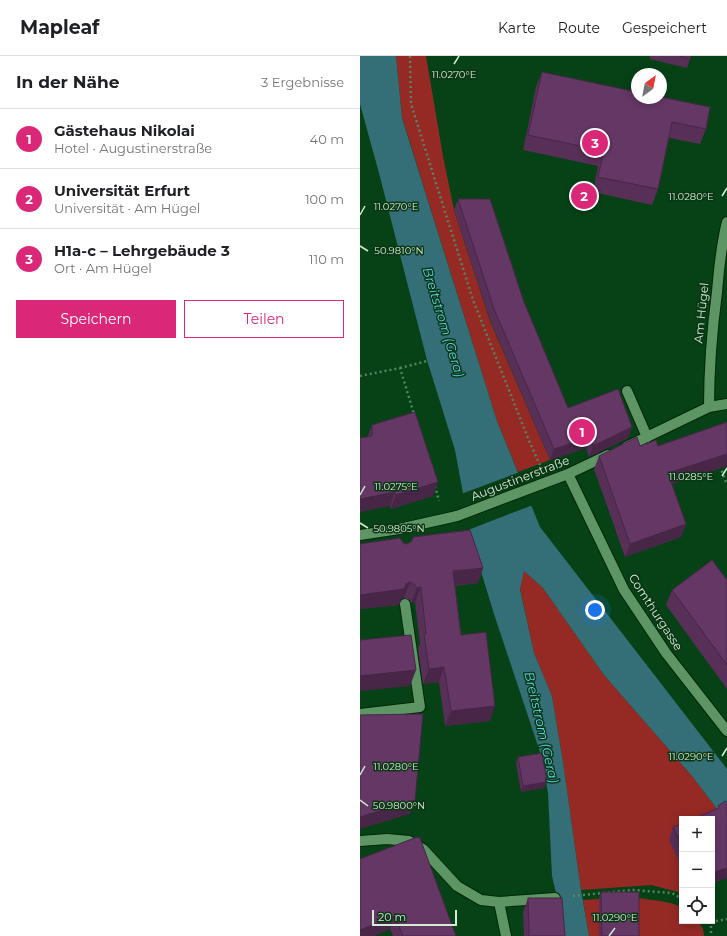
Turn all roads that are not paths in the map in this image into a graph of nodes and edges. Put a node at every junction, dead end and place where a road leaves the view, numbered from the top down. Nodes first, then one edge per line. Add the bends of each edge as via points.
1 (727, 222) edge
2 (627, 391) dead end
3 (727, 404) edge
4 (709, 407) junction
5 (647, 437) junction
6 (568, 474) junction
7 (360, 535) edge
8 (405, 604) edge
9 (360, 714) edge
10 (727, 731) edge
11 (360, 841) edge
12 (555, 898) edge
13 (499, 902) junction
14 (506, 936) edge

1 - 4 street, Am Hügel via 722,242 713,330
2 - 5 street
3 - 4 street, Augustinerstraße
4 - 5 street, Augustinerstraße
5 - 6 street, Augustinerstraße
6 - 7 street, Augustinerstraße via 457,516 399,533
6 - 10 street, Comthurgasse via 624,590 666,653
8 - 9 street via 420,706
11 - 13 street via 387,839 409,842 423,849 458,886 481,900
12 - 13 street
13 - 14 street

